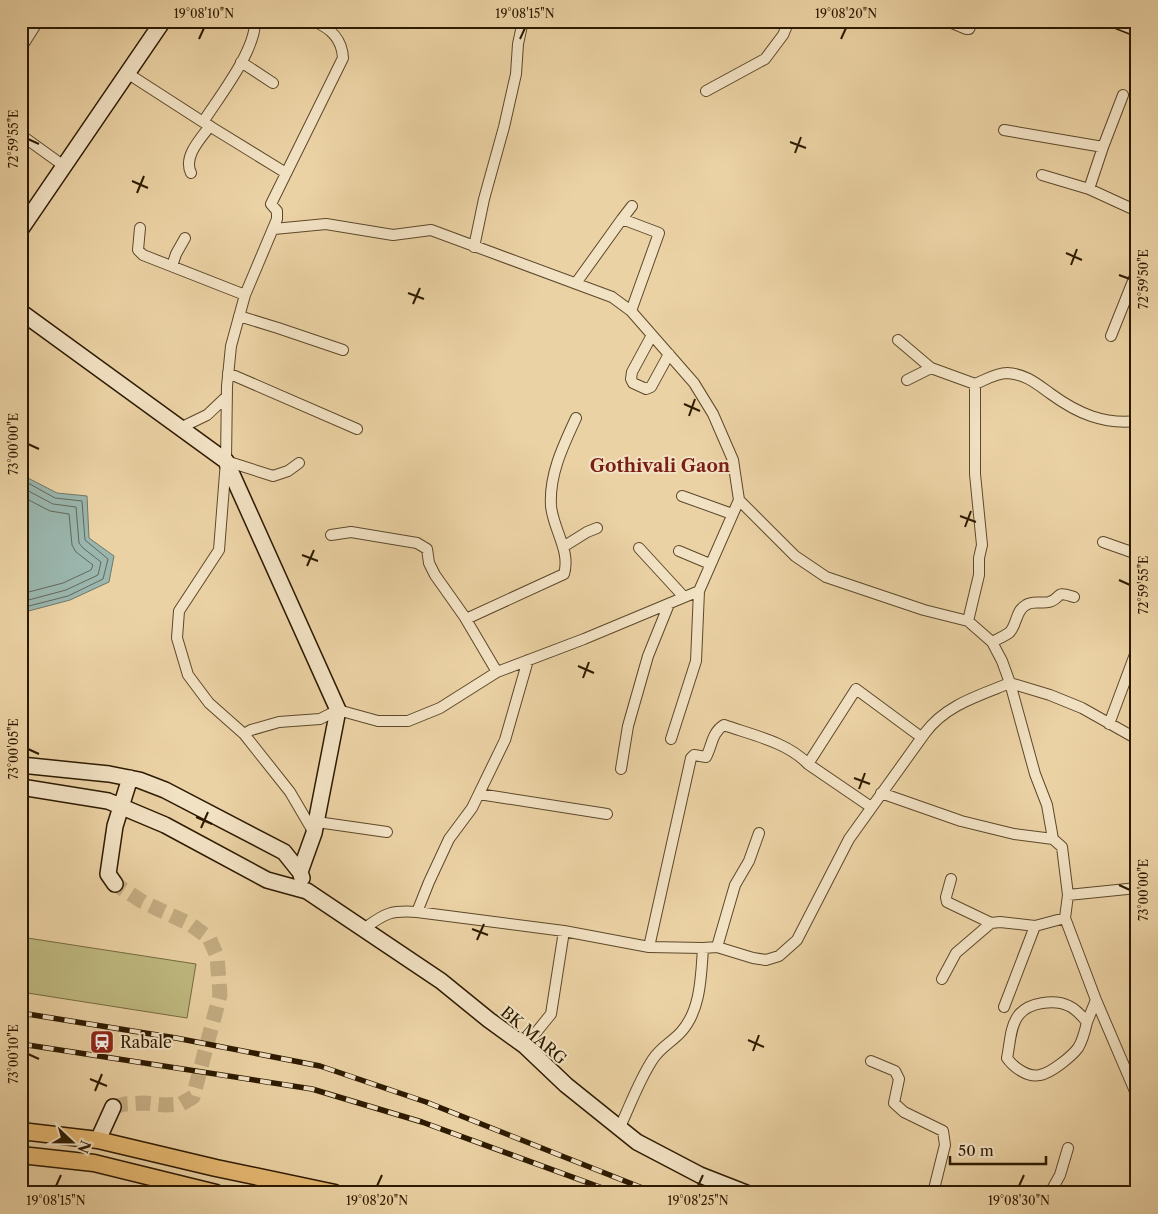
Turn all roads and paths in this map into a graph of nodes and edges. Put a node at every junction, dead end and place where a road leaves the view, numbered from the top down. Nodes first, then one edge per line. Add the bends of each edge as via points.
1 (38, 21) edge
2 (162, 21) edge
3 (255, 21) edge
4 (313, 21) edge
5 (523, 21) edge
6 (789, 21) edge
7 (947, 21) edge
8 (973, 21) edge
9 (1119, 21) edge
10 (1137, 28) edge
11 (21, 48) edge
12 (241, 62) junction
13 (128, 73) junction
14 (273, 83) dead end
15 (706, 91) dead end
16 (1123, 95) dead end
17 (206, 124) junction
18 (1004, 130) dead end
19 (21, 135) edge
20 (1103, 147) junction
21 (64, 166) junction
22 (191, 173) dead end
23 (286, 173) junction
24 (1042, 175) dead end
25 (1089, 190) junction
26 (632, 206) dead end
27 (1137, 211) edge
28 (622, 219) junction
29 (21, 228) edge
30 (140, 228) dead end
31 (274, 229) junction
32 (186, 238) dead end
33 (474, 247) junction
34 (172, 266) junction
35 (1137, 271) edge
36 (576, 283) junction
37 (245, 295) junction
38 (631, 311) junction
39 (21, 312) edge
40 (239, 316) junction
41 (652, 335) junction
42 (1111, 336) dead end
43 (898, 340) dead end
44 (342, 350) dead end
45 (669, 354) junction
46 (931, 368) junction
47 (228, 374) junction
48 (907, 380) dead end
49 (975, 384) junction
50 (227, 396) junction
51 (576, 418) dead end
52 (1137, 421) edge
53 (180, 428) junction
54 (357, 429) dead end
55 (226, 461) junction
56 (299, 463) dead end
57 (682, 496) dead end
58 (739, 500) junction
59 (732, 514) junction
60 (597, 528) dead end
61 (331, 535) dead end
62 (1103, 542) dead end
63 (563, 547) junction
64 (639, 548) dead end
65 (680, 551) dead end
66 (1137, 554) edge
67 (710, 564) junction
68 (699, 591) junction
69 (684, 597) junction
70 (1074, 597) dead end
71 (669, 604) junction
72 (466, 619) junction
73 (968, 621) junction
74 (992, 642) junction
75 (1137, 649) edge
76 (528, 660) junction
77 (497, 672) junction
78 (1010, 683) junction
79 (338, 710) junction
80 (1109, 724) junction
81 (244, 734) junction
82 (921, 737) junction
83 (671, 739) dead end
84 (1137, 739) edge
85 (808, 764) junction
86 (21, 765) edge
87 (621, 768) dead end
88 (130, 778) junction
89 (21, 786) edge
90 (881, 793) junction
91 (478, 794) junction
92 (122, 807) junction
93 (871, 807) junction
94 (607, 814) dead end
95 (316, 827) junction
96 (387, 832) dead end
97 (759, 833) dead end
98 (1053, 839) junction
99 (300, 872) junction
100 (951, 879) dead end
101 (115, 884) dead end
102 (1137, 888) edge
103 (308, 891) junction
104 (1068, 895) junction
105 (418, 912) junction
106 (1065, 918) junction
107 (991, 923) junction
108 (1035, 926) junction
109 (365, 928) junction
110 (564, 931) junction
111 (716, 946) junction
112 (649, 947) junction
113 (703, 948) junction
114 (942, 979) dead end
115 (1096, 1000) junction
116 (1004, 1007) dead end
117 (1087, 1022) junction
118 (525, 1046) junction
119 (871, 1060) dead end
120 (1137, 1096) edge
121 (113, 1107) dead end
122 (619, 1128) junction
123 (21, 1131) edge
124 (98, 1140) junction
125 (1068, 1148) dead end
126 (21, 1155) edge
127 (216, 1193) edge
128 (335, 1193) edge
129 (746, 1193) edge
130 (933, 1193) edge
131 (1050, 1193) edge

1 - 11 street
2 - 13 street
3 - 12 street via 254,36
4 - 23 street via 338,37 343,58
5 - 33 street via 516,74
6 - 15 street via 765,59
7 - 8 street via 969,29
9 - 10 street
12 - 14 street
12 - 17 street
13 - 17 street
13 - 21 street
16 - 20 street
17 - 22 street via 189,160
17 - 23 street
18 - 20 street
19 - 21 street
20 - 25 street
21 - 29 street
23 - 31 street via 271,204 277,210
24 - 25 street
25 - 27 street
26 - 28 street
28 - 36 street
28 - 38 street via 659,233
30 - 34 street via 138,250
31 - 33 street via 326,224 393,235 431,230
31 - 37 street
32 - 34 street
33 - 36 street
34 - 37 street
35 - 42 street
36 - 38 street via 612,297
37 - 40 street
38 - 41 street
39 - 53 street
40 - 44 street
40 - 47 street
41 - 45 street
41 - 45 street via 635,364 633,383 646,389 650,387
43 - 46 street
45 - 58 street via 694,383 713,414 733,460
46 - 48 street
46 - 49 street
47 - 50 street
47 - 54 street
49 - 52 street via 1007,373 1028,377 1076,410 1106,421
49 - 73 street via 976,474 982,545
50 - 53 street via 207,414
50 - 55 street
51 - 63 street via 560,452 553,478 551,506
53 - 55 street
55 - 56 street via 273,476
55 - 79 street
55 - 81 street via 219,550 179,611 177,638 188,675 209,703
57 - 59 street
58 - 59 street
58 - 73 street via 795,556 826,577 924,610
59 - 67 street
60 - 63 street
61 - 72 street via 352,532 417,543 427,549 435,575
62 - 66 street
63 - 72 street via 566,560 564,574
64 - 69 street
65 - 67 street
67 - 68 street
68 - 69 street
68 - 83 street via 696,661
69 - 71 street
70 - 74 street via 1063,594 1048,602 1025,605 1009,633
71 - 76 street
71 - 87 street via 648,656
72 - 77 street
73 - 74 street
74 - 78 street
75 - 80 street
76 - 77 street
76 - 91 street via 505,740
77 - 79 street via 440,708 408,721 378,721
78 - 80 street via 1082,708
78 - 82 street via 948,709
78 - 98 street via 1047,805
79 - 81 street via 320,719 279,722
79 - 95 street
80 - 84 street
81 - 95 street
82 - 85 street via 856,690
82 - 90 street
85 - 93 street
85 - 112 street via 788,748 724,726 715,734 706,757 692,756
86 - 88 street
88 - 92 street
88 - 99 street via 165,790 284,852
89 - 92 street, BK MARG via 108,800
90 - 93 street
90 - 98 street via 961,822
91 - 94 street
91 - 105 street via 472,808 449,839
92 - 101 street via 108,874
92 - 103 street, BK MARG via 165,825 267,880
93 - 111 street via 849,839 798,940 779,956 766,960
95 - 96 street
95 - 99 street
97 - 111 street via 749,861 735,885
98 - 104 street via 1062,847
99 - 103 street
100 - 107 street via 947,902
102 - 104 street
103 - 109 street, BK MARG
104 - 106 street
105 - 109 street via 399,911 381,916
105 - 110 street
106 - 108 street
106 - 115 street
107 - 108 street
107 - 114 street via 956,953
108 - 116 street
109 - 118 street, BK MARG
110 - 112 street
110 - 118 street via 550,1014
111 - 113 street
112 - 113 street
113 - 122 street via 700,985 691,1016 679,1034 651,1061
115 - 117 street
115 - 120 street
117 - 117 street via 1071,1006 1062,1003 1025,1008 1014,1023 1007,1058 1016,1068 1034,1076 1042,1075 1070,1057 1082,1040
118 - 122 street, BK MARG
119 - 130 street via 895,1071 898,1079 894,1103 904,1112 943,1131 945,1145
121 - 124 street
122 - 129 street, BK MARG via 637,1142 700,1175
123 - 124 main road
124 - 128 main road
125 - 131 street via 1060,1175
126 - 127 main road via 94,1163

